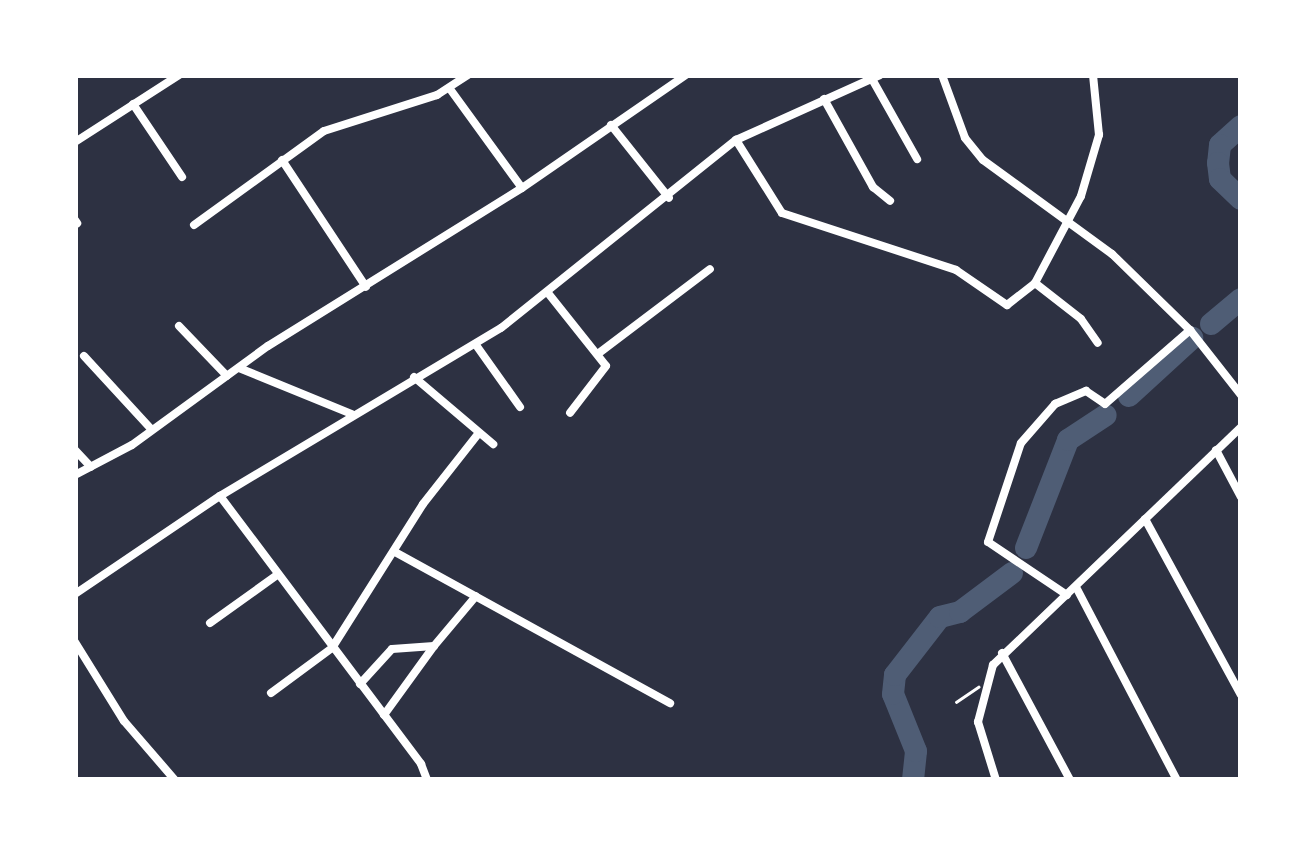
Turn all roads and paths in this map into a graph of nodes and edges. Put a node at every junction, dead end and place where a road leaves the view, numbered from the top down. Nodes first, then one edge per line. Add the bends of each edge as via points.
1 (179, 75) edge
2 (468, 75) edge
3 (686, 75) edge
4 (942, 75) edge
5 (1093, 75) edge
6 (876, 77) edge
7 (450, 89) junction
8 (824, 98) junction
9 (132, 104) junction
10 (611, 125) junction
11 (736, 140) junction
12 (75, 142) edge
13 (917, 159) dead end
14 (282, 160) junction
15 (182, 177) dead end
16 (522, 188) junction
17 (669, 198) junction
18 (890, 201) dead end
19 (1069, 223) junction
20 (194, 225) dead end
21 (710, 269) dead end
22 (1035, 283) junction
23 (366, 287) junction
24 (548, 293) junction
25 (179, 326) dead end
26 (1190, 330) junction
27 (1098, 343) dead end
28 (476, 345) junction
29 (598, 353) junction
30 (84, 356) dead end
31 (239, 368) junction
32 (227, 376) junction
33 (414, 378) junction
34 (1241, 396) edge
35 (520, 407) dead end
36 (570, 413) dead end
37 (352, 414) junction
38 (1241, 427) edge
39 (152, 430) junction
40 (478, 434) junction
41 (493, 444) dead end
42 (75, 450) edge
43 (1216, 450) junction
44 (92, 467) junction
45 (75, 476) edge
46 (220, 496) junction
47 (1241, 498) edge
48 (1145, 518) junction
49 (394, 552) junction
50 (278, 575) junction
51 (1076, 587) junction
52 (75, 594) edge
53 (1067, 595) junction
54 (476, 596) junction
55 (210, 622) dead end
56 (75, 642) edge
57 (434, 646) junction
58 (332, 648) junction
59 (1002, 654) junction
60 (983, 683) junction
61 (360, 684) junction
62 (272, 693) dead end
63 (1241, 695) edge
64 (670, 702) dead end
65 (956, 702) dead end
66 (384, 715) junction
67 (175, 780) edge
68 (427, 780) edge
69 (996, 780) edge
70 (1070, 780) edge
71 (1178, 780) edge

1 - 9 street
2 - 7 street
3 - 10 street
4 - 19 street via 971,147
5 - 19 street via 1098,136
6 - 8 street
6 - 13 street
7 - 14 street via 332,127
7 - 16 street
8 - 11 street
8 - 18 street via 873,187
9 - 12 street
9 - 15 street
10 - 16 street
10 - 17 street
11 - 17 street
11 - 22 street via 774,205 793,220 956,270 1007,305
14 - 20 street
14 - 23 street
16 - 23 street
17 - 24 street
19 - 22 street
19 - 26 street via 1112,254
21 - 29 street
22 - 27 street via 1081,319
23 - 31 street
24 - 28 street
24 - 29 street
25 - 32 street
26 - 34 street
26 - 53 street via 1105,404 1084,391 1045,411 1021,443 990,535 994,551 1036,570
28 - 33 street
28 - 35 street
29 - 36 street via 606,372
30 - 39 street
31 - 32 street
31 - 37 street
32 - 39 street
33 - 37 street
33 - 40 street
37 - 46 street
38 - 43 street
39 - 44 street
40 - 41 street
40 - 49 street
42 - 44 street
43 - 47 street
43 - 48 street
44 - 45 street
46 - 50 street
46 - 52 street
48 - 51 street
48 - 63 street
49 - 54 street
49 - 58 street
50 - 55 street
50 - 58 street
51 - 53 street
51 - 71 street
53 - 59 street
54 - 57 street
54 - 64 street
56 - 67 street via 112,705
57 - 61 street via 392,650
57 - 66 street
58 - 61 street
58 - 62 street
59 - 60 street
59 - 70 street
60 - 65 path
60 - 69 street via 978,722
61 - 66 street
66 - 68 street

